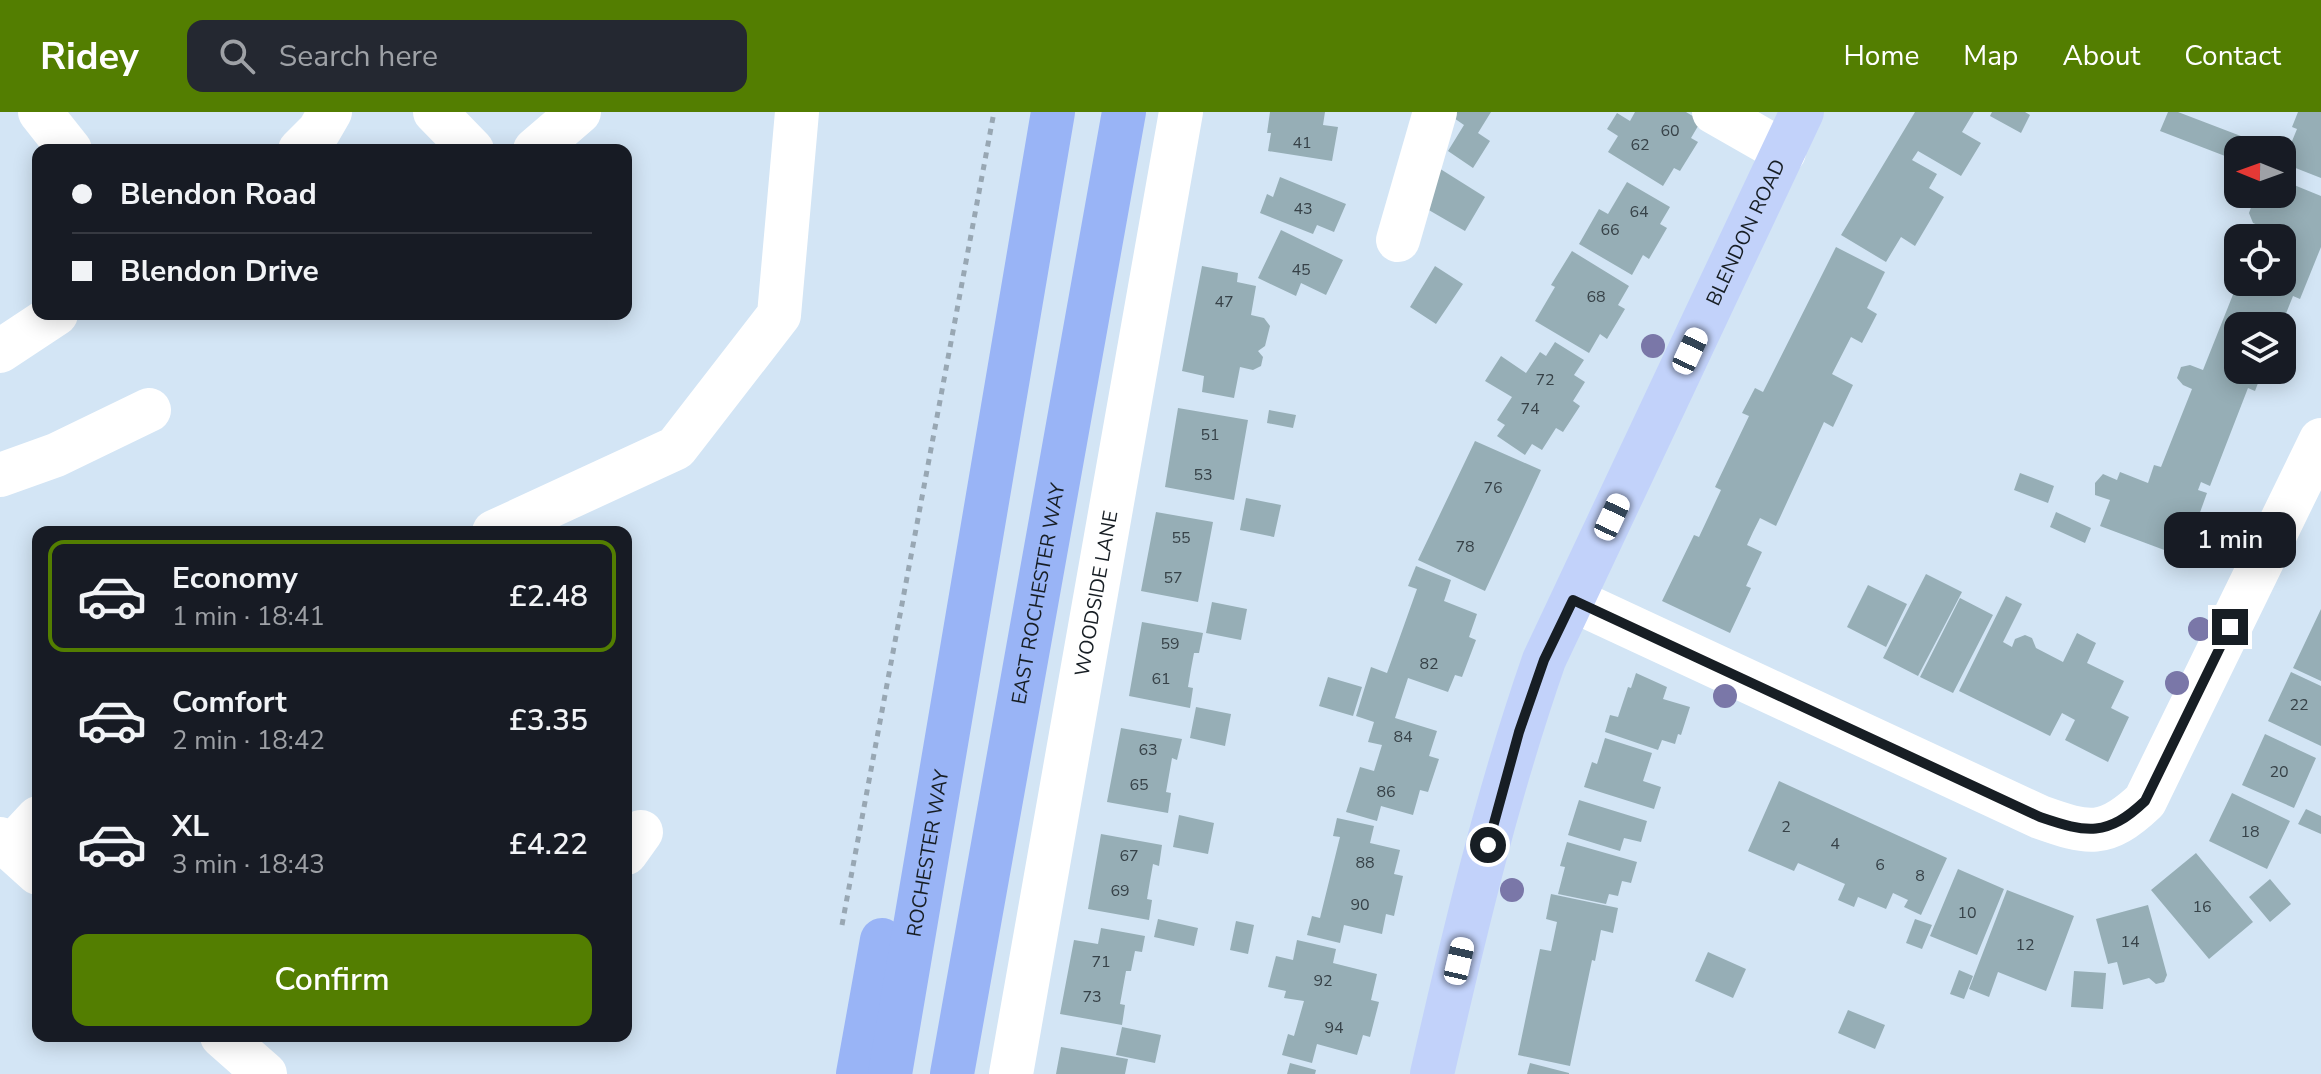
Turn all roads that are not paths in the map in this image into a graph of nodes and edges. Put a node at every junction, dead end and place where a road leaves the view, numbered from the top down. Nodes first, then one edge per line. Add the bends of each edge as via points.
1 (40, 112) edge
2 (330, 112) edge
3 (435, 112) edge
4 (579, 112) edge
5 (797, 112) edge
6 (1053, 112) edge
7 (1124, 112) edge
8 (1181, 112) edge
9 (1435, 112) edge
10 (1714, 112) edge
11 (1802, 112) edge
12 (65, 144) edge
13 (306, 144) edge
14 (466, 144) edge
15 (542, 144) edge
16 (1784, 152) junction
17 (1398, 240) dead end
18 (47, 320) edge
19 (0, 351) edge
20 (149, 410) dead end
21 (2321, 440) edge
22 (0, 475) edge
23 (507, 526) edge
24 (1573, 600) junction
25 (966, 634) junction
26 (229, 1042) edge
27 (265, 1074) edge
28 (858, 1074) edge
29 (890, 1074) edge
30 (952, 1074) edge
31 (1011, 1074) edge
32 (1432, 1074) edge

1 - 12 street
2 - 13 street
3 - 14 street
4 - 15 street
5 - 23 street via 779,315 676,448
6 - 25 highway
7 - 30 highway, EAST ROCHESTER WAY
8 - 31 street, WOODSIDE LANE
9 - 17 street
10 - 16 street
11 - 16 main road, BLENDON ROAD
16 - 24 main road, BLENDON ROAD
18 - 19 street
20 - 22 street via 56,455
21 - 24 street via 2145,801 2122,821 2100,830 2075,829 2040,817
24 - 32 main road, BLENDON ROAD via 1544,660 1519,732
25 - 28 highway via 909,791
25 - 29 highway, ROCHESTER WAY
26 - 27 street

